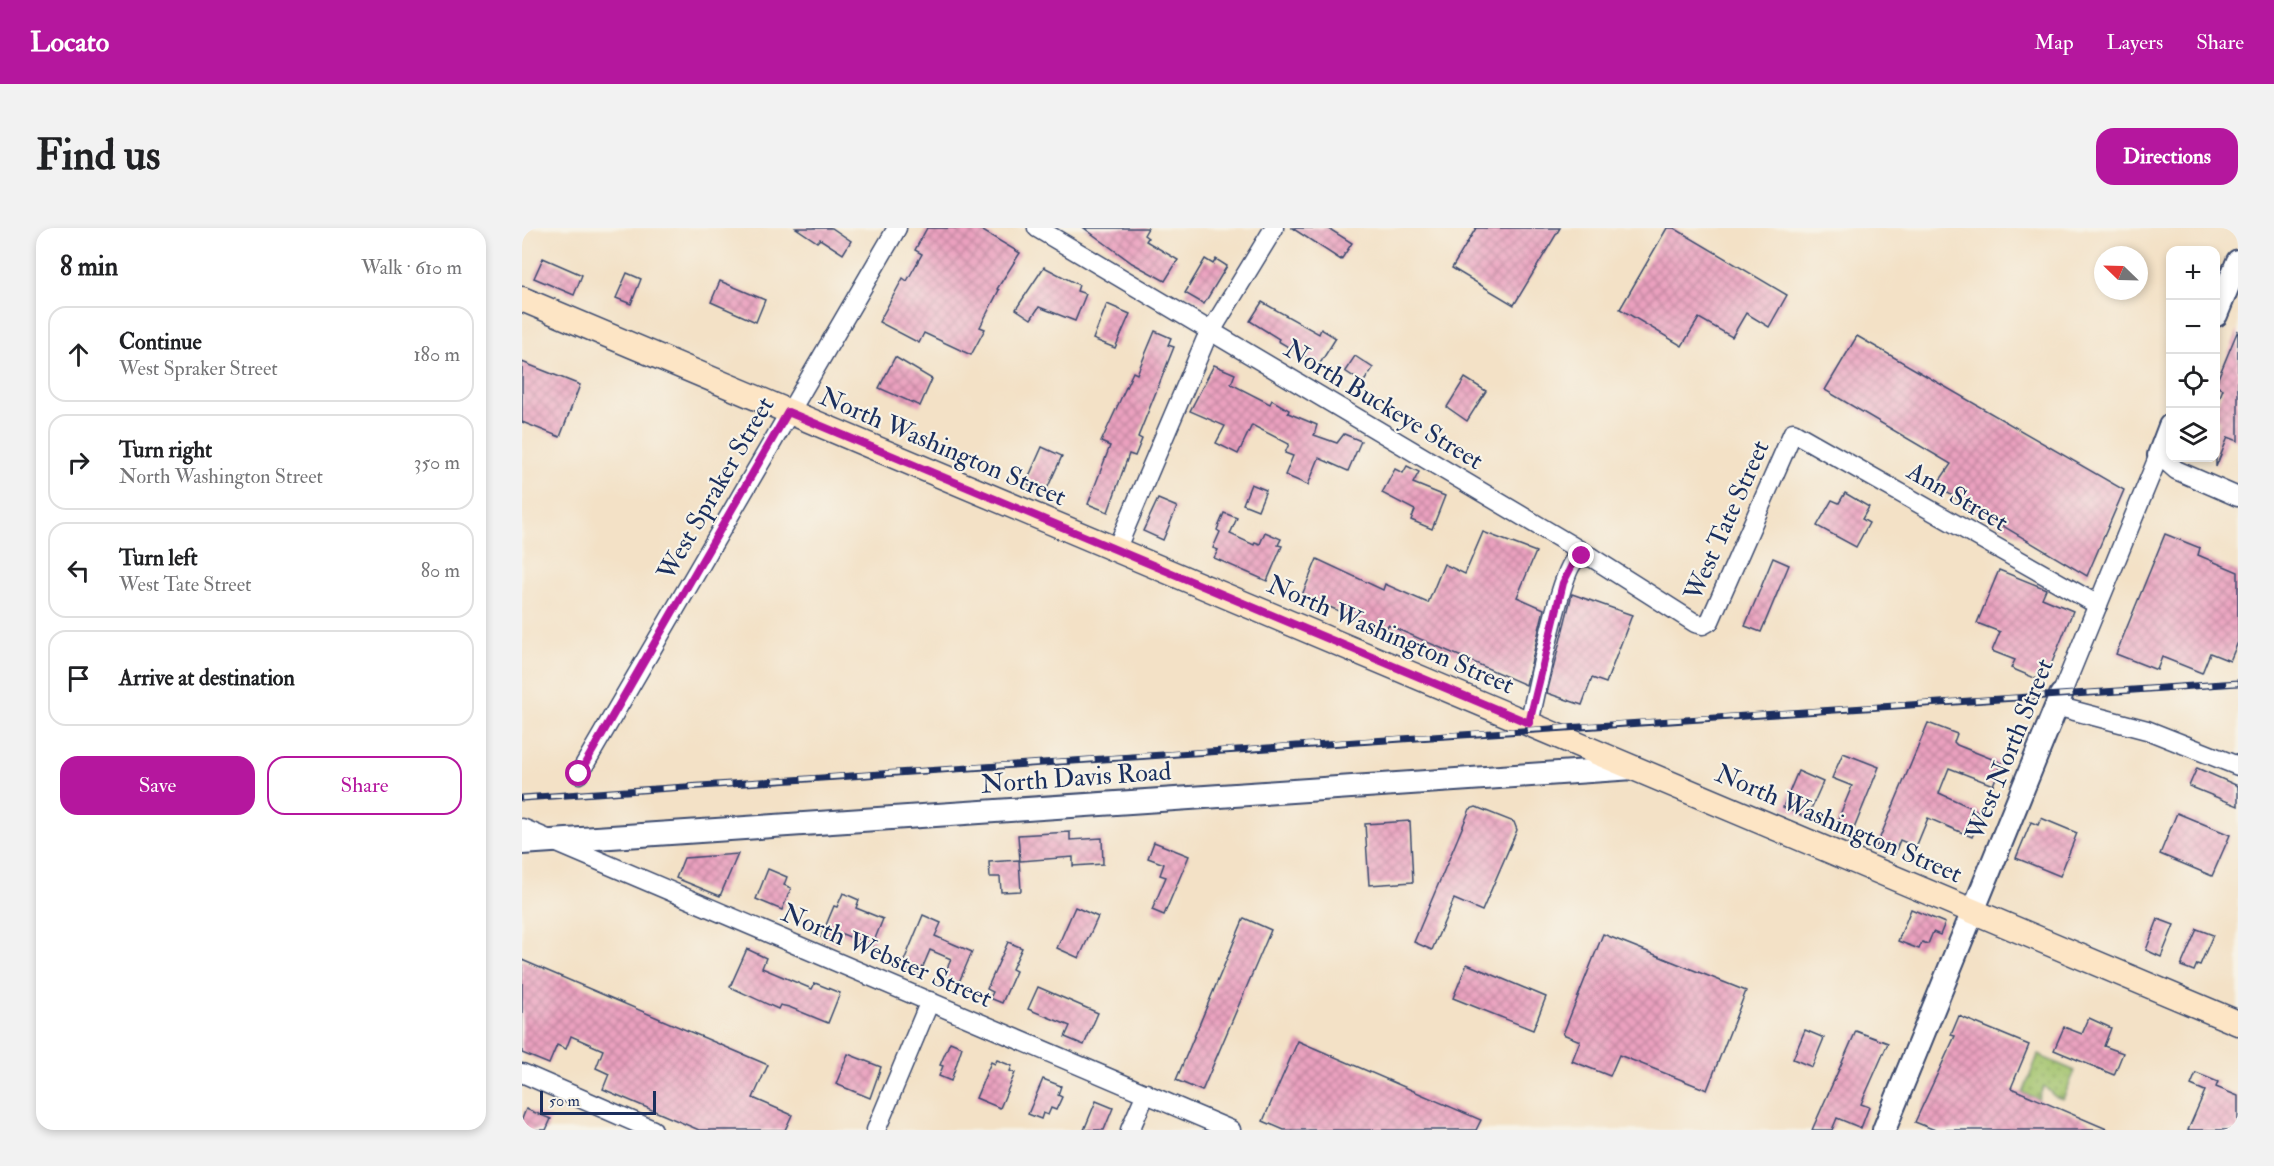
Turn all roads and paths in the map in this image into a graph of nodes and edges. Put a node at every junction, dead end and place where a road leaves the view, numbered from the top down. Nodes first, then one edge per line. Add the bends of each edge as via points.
1 (897, 228) edge
2 (1037, 228) edge
3 (1274, 228) edge
4 (2238, 261) edge
5 (522, 299) edge
6 (2220, 305) edge
7 (1212, 332) junction
8 (788, 412) junction
9 (1793, 432) joint
10 (2166, 437) edge
11 (2159, 455) junction
12 (2238, 497) edge
13 (1116, 550) junction
14 (1591, 557) junction
15 (2098, 605) junction
16 (1703, 625) joint
17 (2059, 701) junction
18 (1529, 723) junction
19 (2238, 766) edge
20 (1634, 768) junction
21 (579, 774) dead end
22 (522, 828) edge
23 (553, 841) junction
24 (522, 843) edge
25 (1974, 911) junction
26 (930, 1001) junction
27 (2238, 1023) edge
28 (522, 1073) edge
29 (1146, 1093) junction
30 (629, 1125) edge
31 (653, 1130) edge
32 (876, 1130) edge
33 (1130, 1130) edge
34 (1231, 1130) edge
35 (1884, 1130) edge

1 - 8 street, West Spraker Street
2 - 7 street, North Buckeye Street
3 - 7 street
4 - 6 street
5 - 8 main road, North Washington Street
7 - 13 street
7 - 14 street, North Buckeye Street
8 - 13 main road, North Washington Street
8 - 21 street, West Spraker Street
9 - 15 street, Ann Street
9 - 16 street, West Tate Street via 1718,604 1710,621
10 - 11 street
11 - 12 street via 2176,470
11 - 15 street, West North Street
13 - 18 main road, North Washington Street
14 - 16 street, North Buckeye Street
14 - 18 street via 1582,556 1574,561 1563,583
15 - 17 street, West North Street
17 - 19 street
17 - 25 street, West North Street
18 - 20 main road, North Washington Street
20 - 23 street, North Davis Road
20 - 25 main road, North Washington Street
22 - 23 street, North Webster Street
23 - 24 street, North Davis Road
23 - 26 street, North Webster Street
25 - 27 main road, North Washington Street
25 - 35 street, West North Street
26 - 29 street, North Webster Street
26 - 32 street
28 - 30 street
29 - 33 street
29 - 34 street, North Webster Street
30 - 31 street

